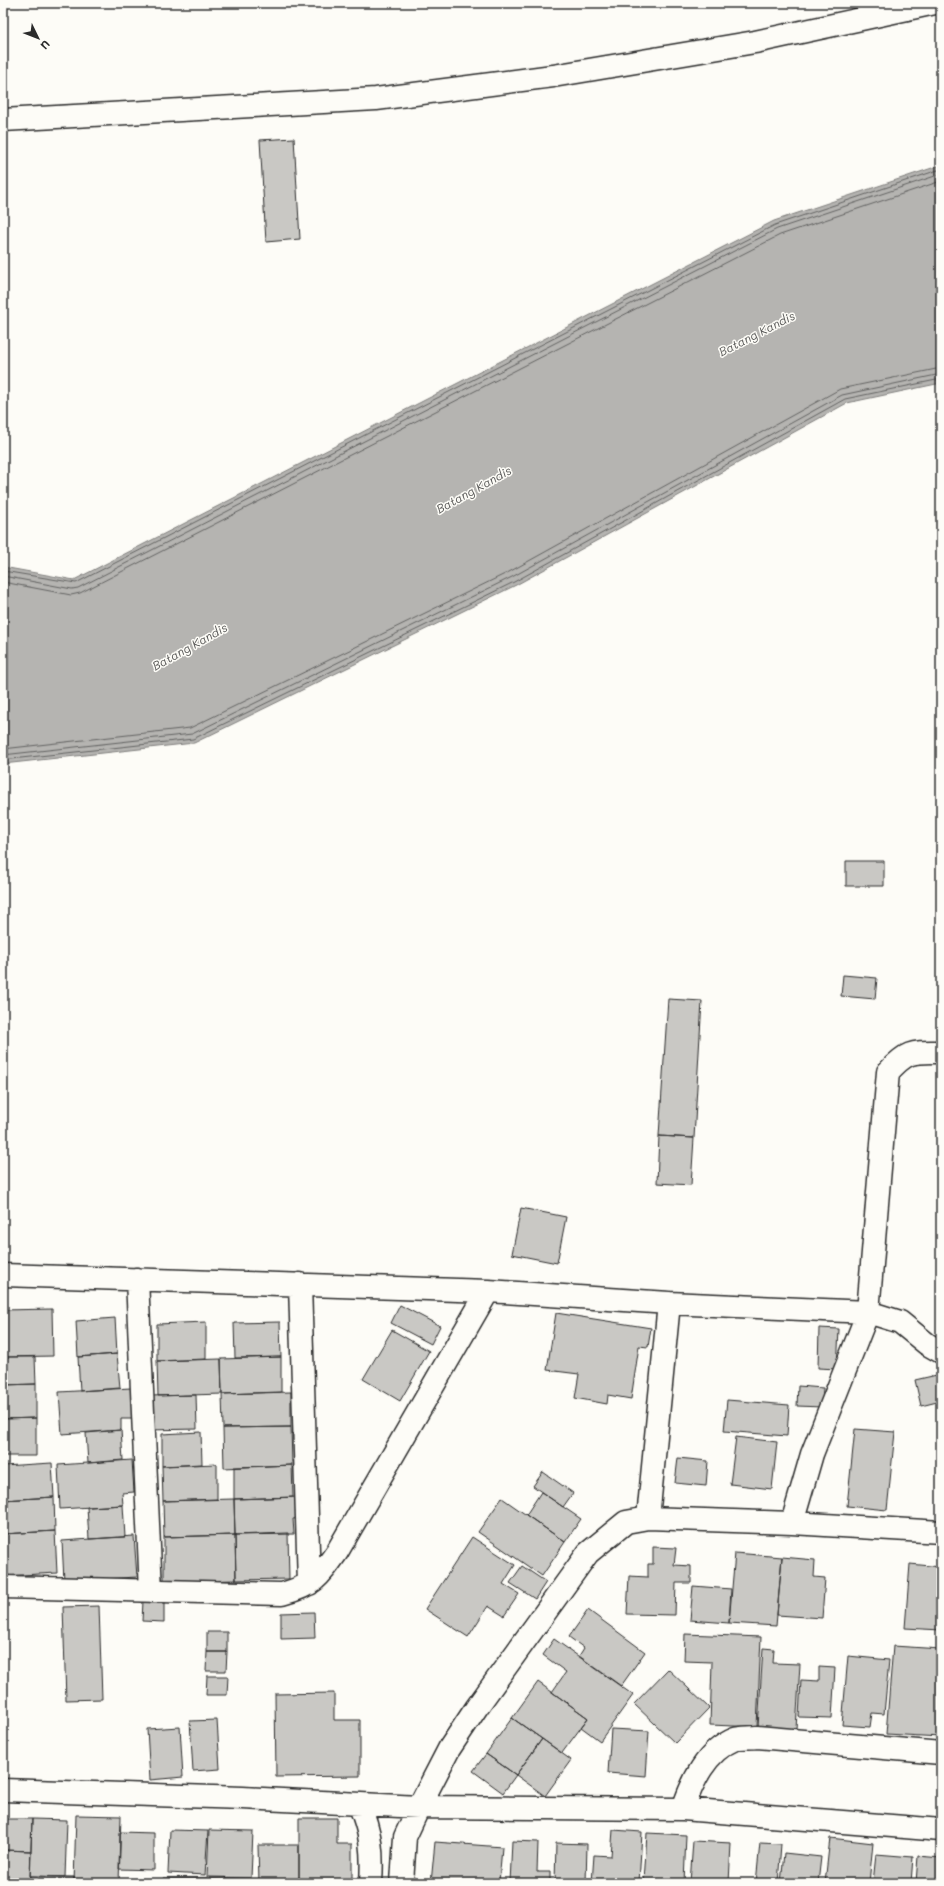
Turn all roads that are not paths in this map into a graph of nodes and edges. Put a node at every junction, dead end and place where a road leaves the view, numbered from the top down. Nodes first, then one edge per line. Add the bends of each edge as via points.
1 (935, 3) edge
2 (3, 120) edge
3 (941, 1052) edge
4 (3, 1275) edge
5 (137, 1279) junction
6 (300, 1284) junction
7 (488, 1291) junction
8 (669, 1303) junction
9 (868, 1312) junction
10 (941, 1352) edge
11 (648, 1518) junction
12 (792, 1523) junction
13 (941, 1532) edge
14 (309, 1584) junction
15 (3, 1586) edge
16 (151, 1591) junction
17 (941, 1753) edge
18 (3, 1790) edge
19 (358, 1804) junction
20 (419, 1807) junction
21 (683, 1809) junction
22 (941, 1830) edge
23 (371, 1883) edge
24 (402, 1883) edge

1 - 2 street via 755,42 553,76 376,99
3 - 9 street via 908,1054 888,1072
4 - 5 street
5 - 6 street
5 - 16 street
6 - 7 street
6 - 14 street
7 - 8 street
7 - 14 street via 337,1552 323,1572
8 - 9 street
8 - 11 street
9 - 10 street via 900,1322
9 - 12 street via 812,1454
11 - 12 street
11 - 20 street via 626,1522 588,1553 449,1748
12 - 13 street
14 - 16 street via 282,1594
15 - 16 street
17 - 21 street via 757,1737 736,1739 718,1750 703,1766 690,1787
18 - 19 street
19 - 20 street
19 - 23 street via 367,1822 371,1840
20 - 21 street
20 - 24 street via 405,1837
21 - 22 street

